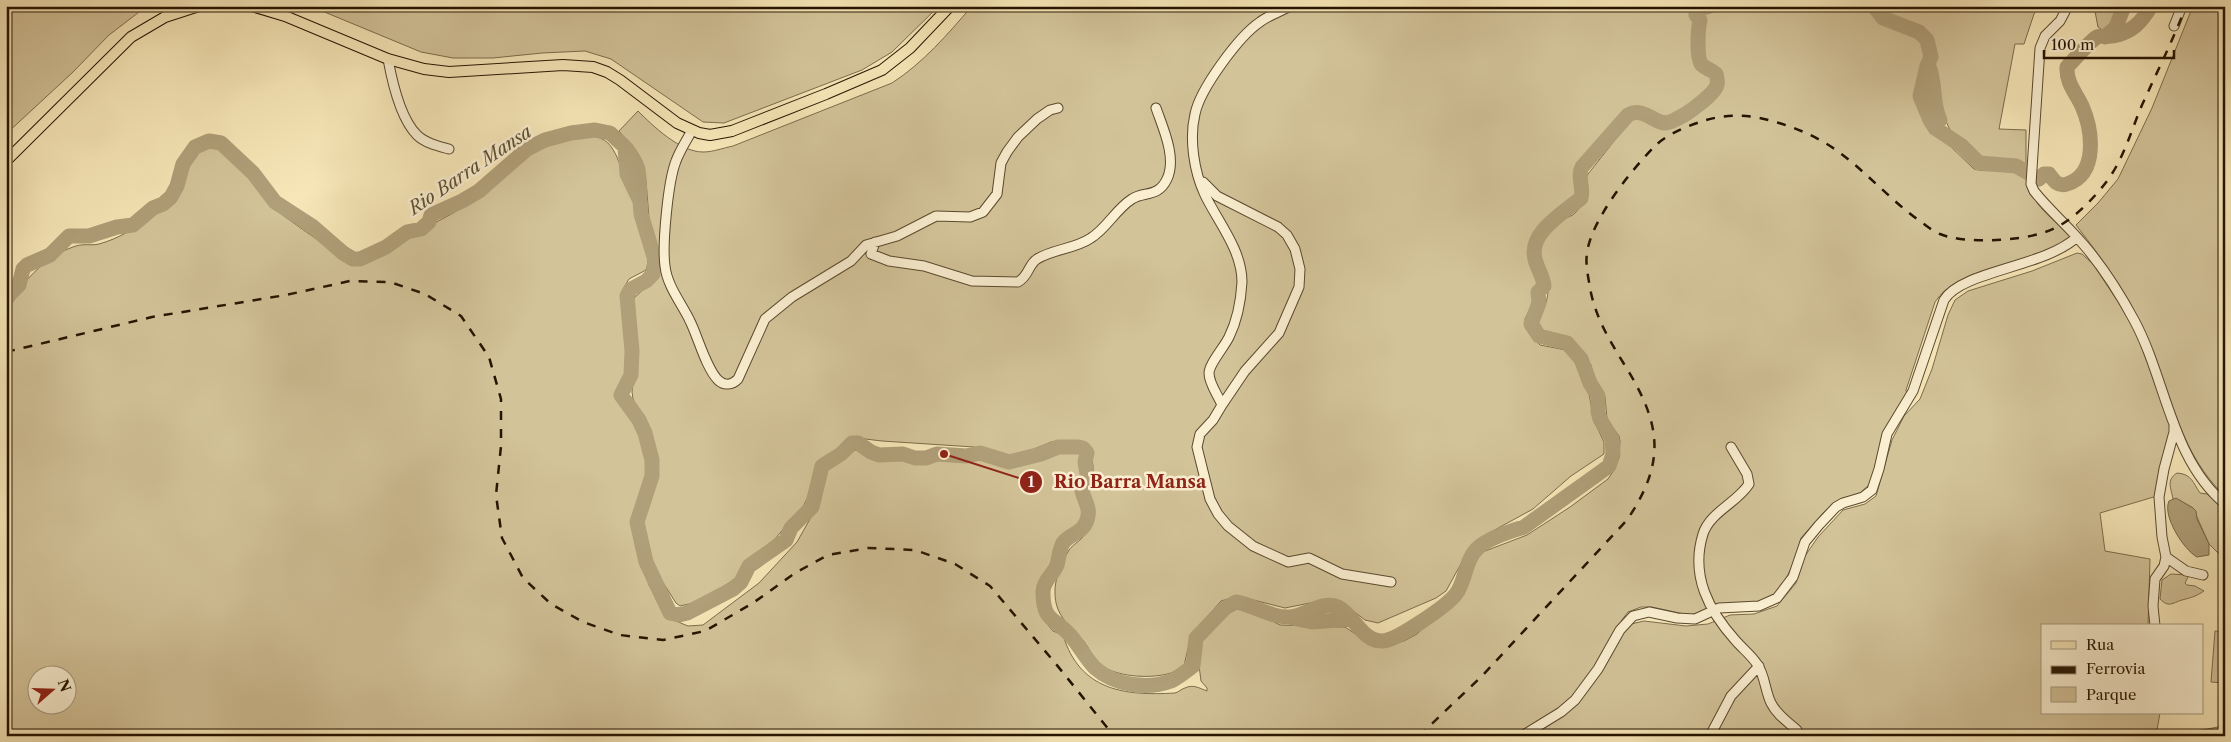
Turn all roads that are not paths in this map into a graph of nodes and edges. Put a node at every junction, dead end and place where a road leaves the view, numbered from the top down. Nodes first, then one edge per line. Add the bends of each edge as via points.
1 (198, 6) edge
2 (252, 6) edge
3 (950, 6) edge
4 (1290, 6) edge
5 (2068, 6) edge
6 (2182, 6) edge
7 (2174, 26) dead end
8 (388, 59) junction
9 (1058, 108) dead end
10 (1156, 108) dead end
11 (692, 130) junction
12 (449, 149) dead end
13 (6, 161) edge
14 (1198, 176) junction
15 (2077, 237) junction
16 (875, 242) junction
17 (1222, 404) junction
18 (2173, 418) junction
19 (1731, 447) dead end
20 (2225, 504) edge
21 (2166, 557) junction
22 (2203, 575) dead end
23 (1391, 582) dead end
24 (1714, 610) junction
25 (2154, 624) edge
26 (1758, 666) junction
27 (1797, 730) dead end
28 (1712, 732) dead end
29 (1522, 736) edge

1 - 13 main road via 165,17 130,37
2 - 8 main road via 285,16
3 - 11 main road via 896,60 866,78 732,131 710,135
4 - 14 street via 1249,30 1216,72 1203,95 1194,121
5 - 15 street via 2040,48 2031,184 2037,196
6 - 7 street
8 - 11 main road via 449,72 563,65 593,67 620,80 677,123
8 - 12 street via 393,84 416,135
9 - 16 street via 1032,122 1007,152 997,194 983,212 970,217 936,216 911,230
10 - 16 street via 1168,149 1169,170 1164,184 1150,195 1134,198 1090,239 1036,260 1029,273 1018,282 972,281 924,266 889,261 871,254
11 - 16 street via 676,162 669,196 665,268 718,380 733,384 738,379 765,319 805,289 851,261 866,245
14 - 17 street via 1235,250 1242,281 1231,334 1210,370 1210,379
14 - 17 street via 1217,196 1278,228 1291,241 1300,269 1299,287 1283,328 1245,371
15 - 18 street via 2109,278 2135,322
15 - 24 street via 2049,255 1962,284 1948,292 1912,391 1886,434 1872,490 1836,507 1814,530 1805,542 1793,577 1778,598 1759,606
17 - 23 street via 1200,434 1197,447 1210,499 1228,526 1253,546 1288,562 1309,558 1342,574
18 - 20 street via 2197,471
18 - 21 street via 2174,432 2159,497
19 - 24 street via 1748,474 1749,484 1740,496 1711,520 1704,532 1698,567 1702,591
21 - 22 street via 2186,570
21 - 25 street via 2155,579
24 - 26 street
24 - 29 street via 1695,619 1649,612 1633,616 1620,630 1598,669 1575,700
26 - 27 street via 1774,708
26 - 28 street via 1732,696

